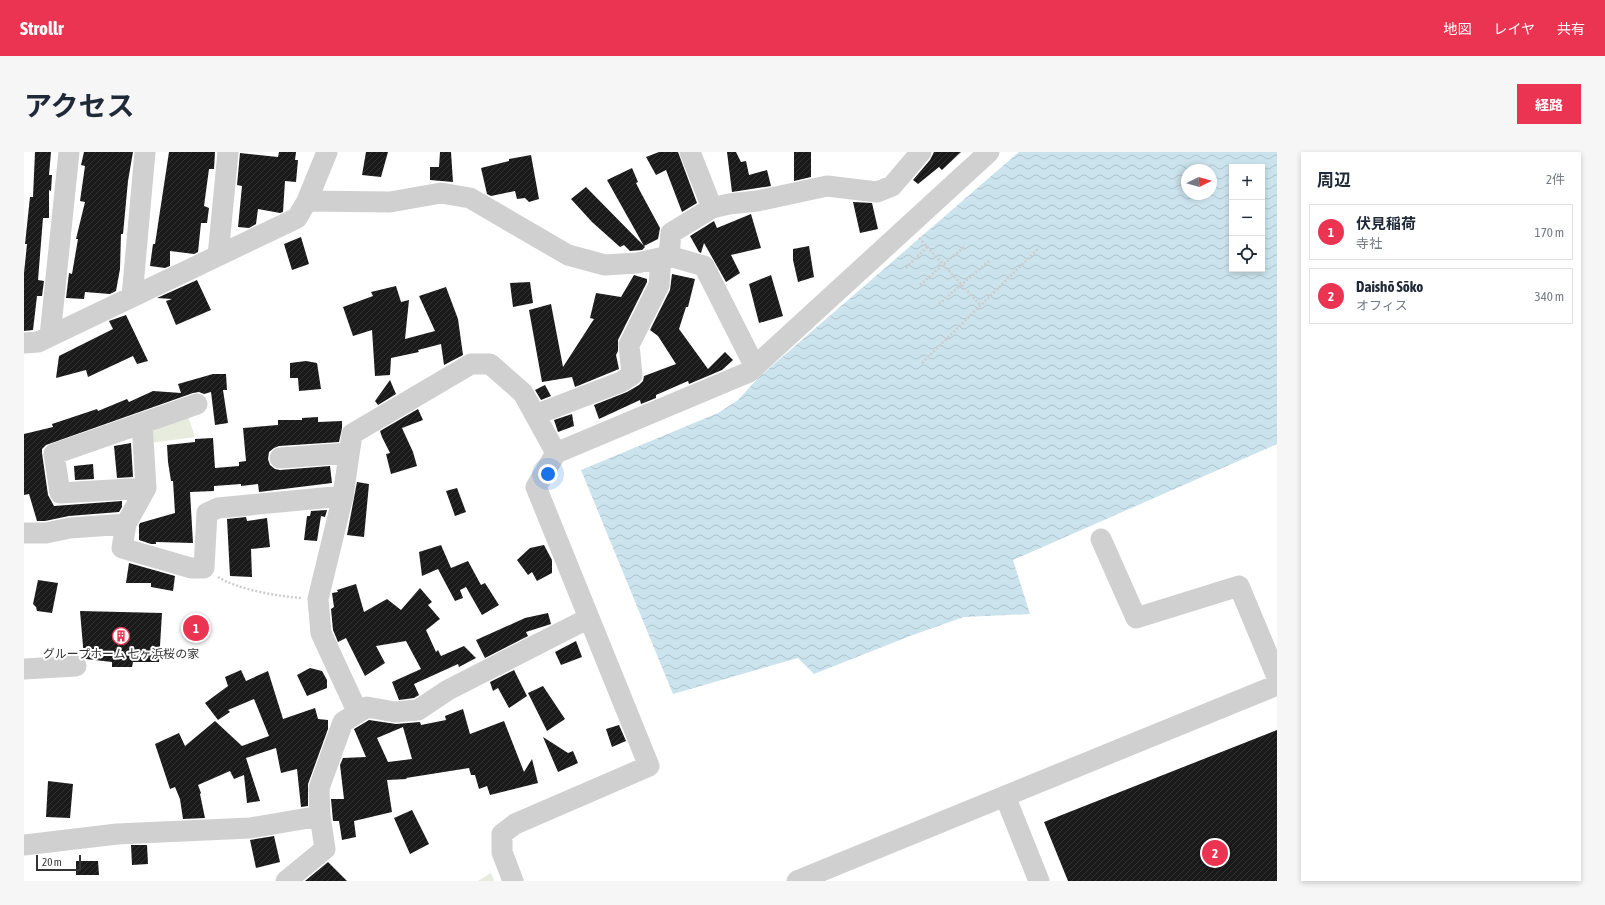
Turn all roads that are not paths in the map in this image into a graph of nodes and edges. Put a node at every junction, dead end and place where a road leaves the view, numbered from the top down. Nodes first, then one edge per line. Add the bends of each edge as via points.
1 (69, 152) edge
2 (145, 152) edge
3 (228, 152) edge
4 (327, 152) edge
5 (690, 152) edge
6 (922, 152) edge
7 (989, 152) edge
8 (307, 201) junction
9 (712, 208) junction
10 (218, 256) junction
11 (665, 257) junction
12 (132, 297) junction
13 (50, 336) junction
14 (24, 343) edge
15 (755, 367) junction
16 (196, 404) dead end
17 (535, 415) junction
18 (142, 423) junction
19 (349, 453) junction
20 (556, 453) junction
21 (280, 458) dead end
22 (146, 488) junction
23 (343, 496) junction
24 (126, 524) junction
25 (24, 533) edge
26 (1101, 539) dead end
27 (589, 618) junction
28 (76, 666) dead end
29 (24, 669) edge
30 (1277, 677) edge
31 (1277, 685) edge
32 (358, 713) junction
33 (1005, 796) junction
34 (320, 816) junction
35 (24, 845) edge
36 (286, 881) edge
37 (513, 881) edge
38 (797, 881) edge
39 (1039, 881) edge

1 - 13 street
2 - 12 street
3 - 10 street
4 - 8 street
5 - 9 street
6 - 9 street via 892,186 877,192 827,186
7 - 15 street
8 - 10 street via 297,218
8 - 11 street via 390,202 441,193 470,198 568,255 604,265 637,263
9 - 11 street via 672,233
10 - 12 street
11 - 15 street via 704,266
11 - 17 street via 659,285 630,345 632,375 621,382
12 - 13 street
13 - 14 street via 38,342
15 - 20 street via 749,372
16 - 18 street
17 - 19 street via 523,393 490,364 471,364 352,434
17 - 20 street
18 - 22 street
18 - 22 street via 54,454 60,493
19 - 21 street
19 - 23 street
20 - 27 street via 536,487
22 - 24 street
23 - 24 street via 218,508 207,513 204,568 191,568 122,548
23 - 32 street via 318,599 321,633
24 - 25 street
26 - 30 street via 1136,618 1239,586
27 - 32 street via 448,690 418,710 395,712 367,708
27 - 37 street via 649,766 515,824 502,834 502,852
28 - 29 street
31 - 33 street
32 - 34 street via 343,722 319,788
33 - 38 street
33 - 39 street
34 - 35 street via 250,828 117,834
34 - 36 street via 325,849

